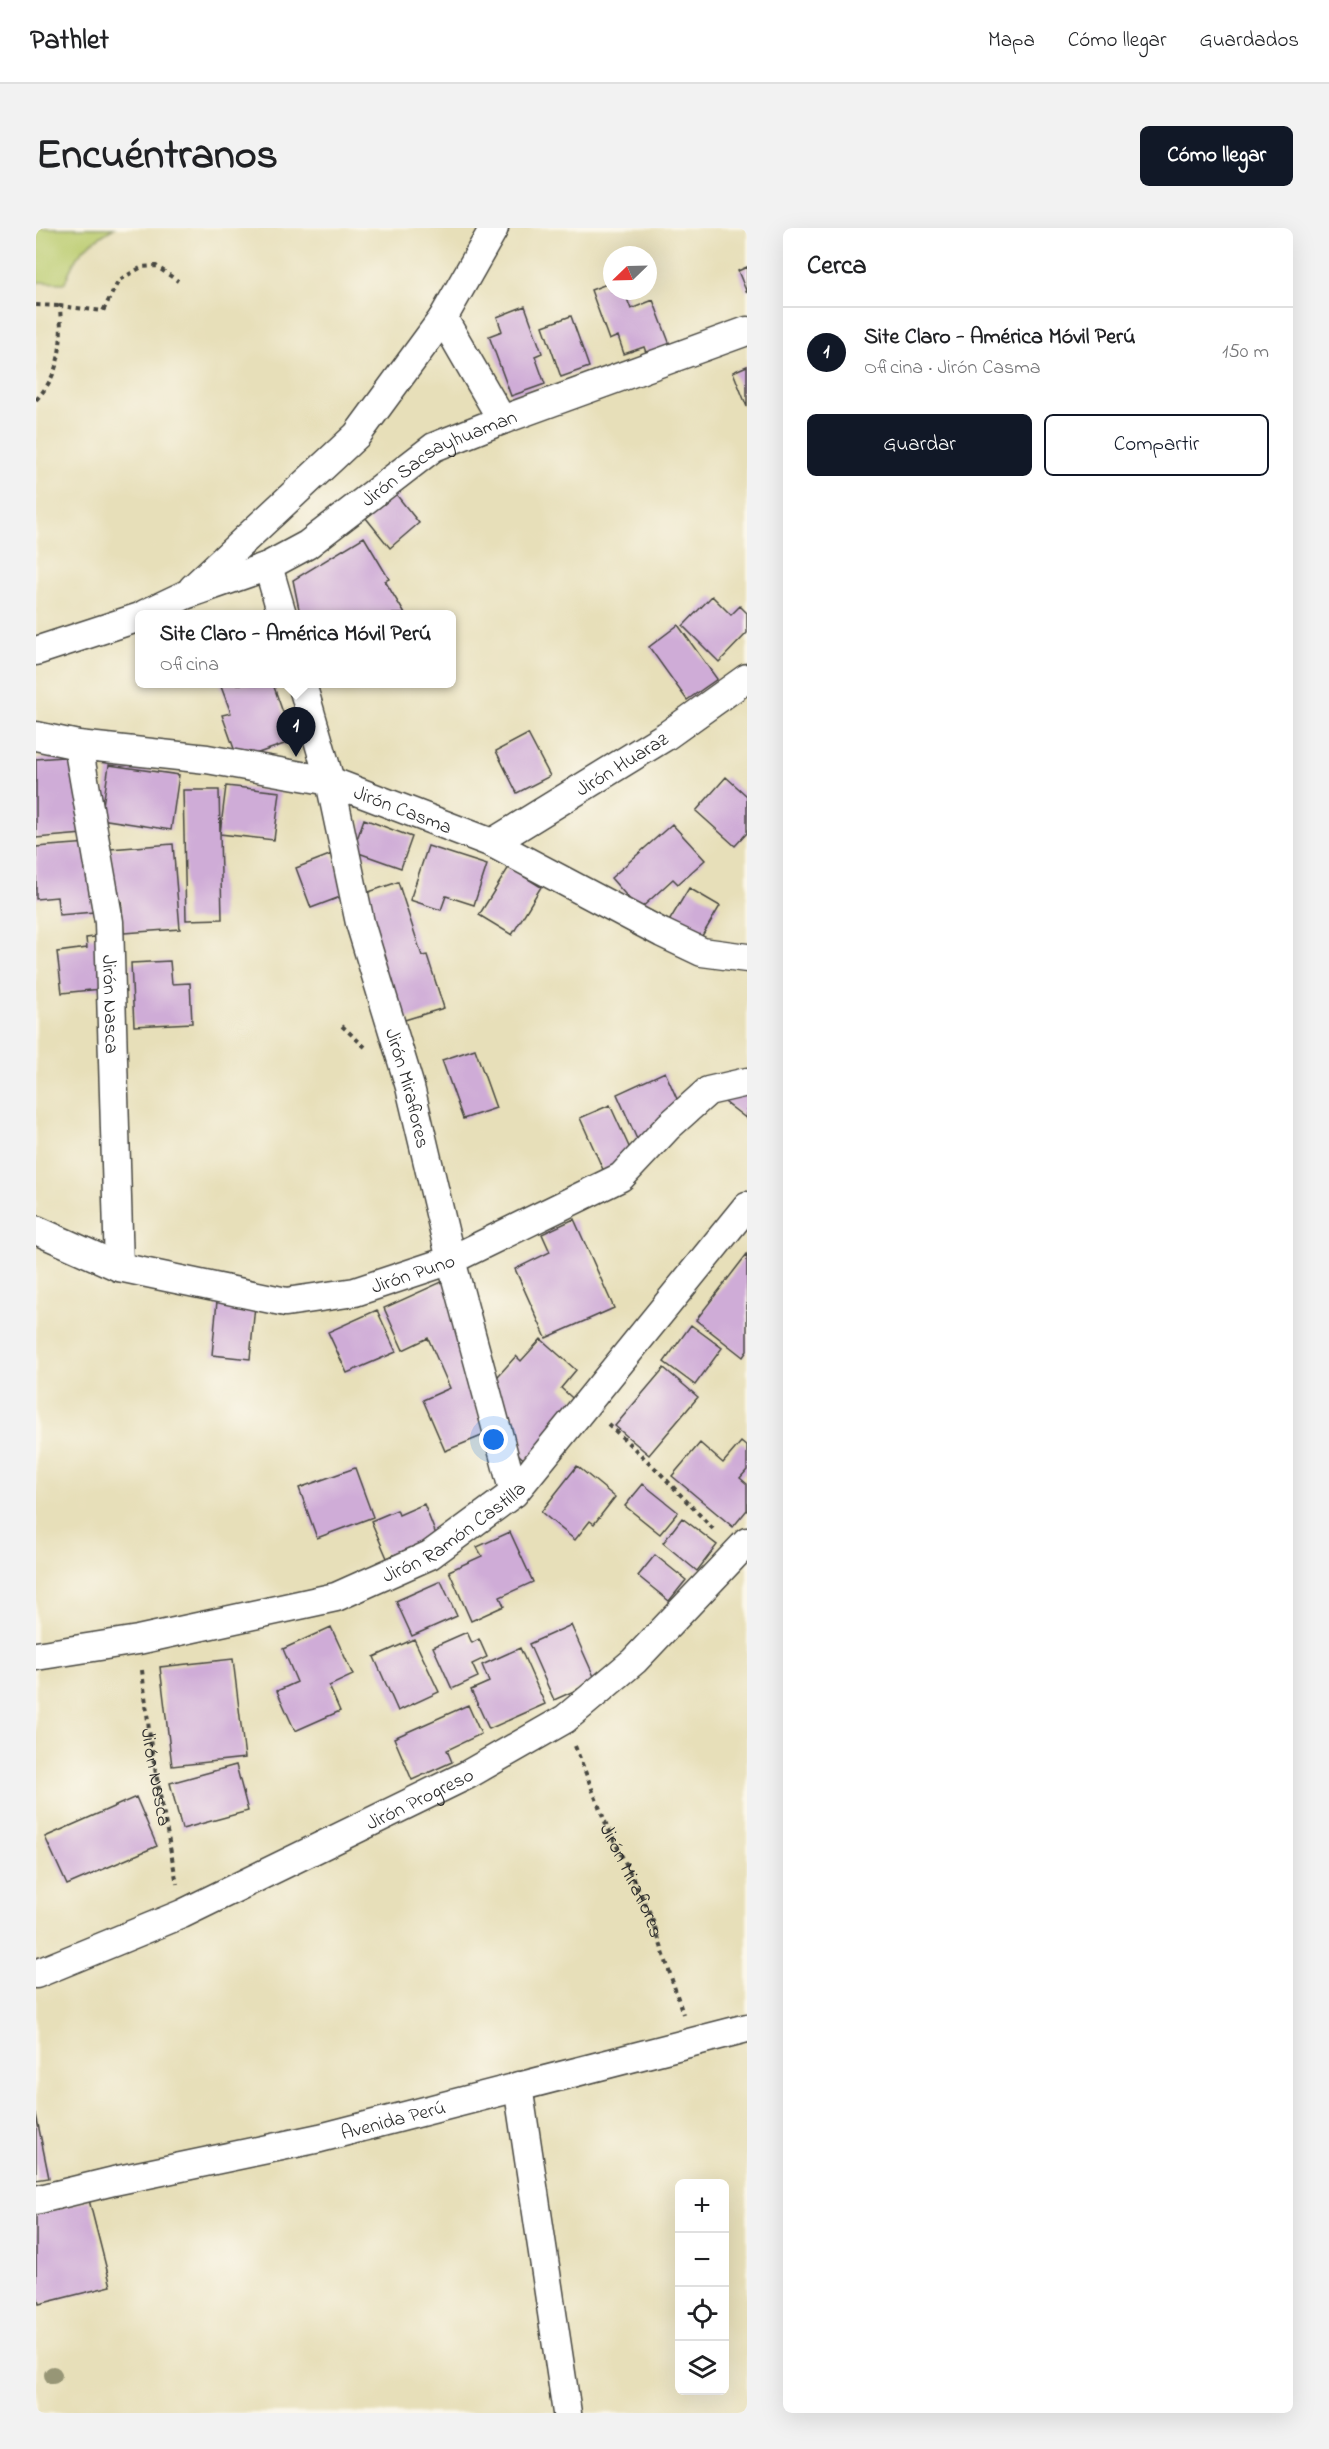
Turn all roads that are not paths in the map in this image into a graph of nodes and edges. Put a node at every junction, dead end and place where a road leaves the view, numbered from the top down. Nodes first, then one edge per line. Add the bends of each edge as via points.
1 (494, 228) edge
2 (444, 318) junction
3 (747, 331) edge
4 (502, 420) junction
5 (268, 566) junction
6 (185, 595) junction
7 (155, 610) edge
8 (281, 610) edge
9 (135, 619) edge
10 (36, 651) edge
11 (747, 678) edge
12 (303, 688) edge
13 (36, 736) edge
14 (78, 745) junction
15 (330, 781) junction
16 (492, 843) junction
17 (747, 958) edge
18 (747, 1082) edge
19 (747, 1206) edge
20 (36, 1230) edge
21 (451, 1260) junction
22 (119, 1267) junction
23 (513, 1493) junction
24 (742, 1547) edge
25 (36, 1656) edge
26 (36, 1974) edge
27 (747, 2028) edge
28 (518, 2086) junction
29 (36, 2200) edge
30 (567, 2413) edge

1 - 2 street
2 - 4 street
2 - 6 street via 357,435
3 - 4 street, Jirón Sacsayhuaman
4 - 5 street, Jirón Sacsayhuaman via 434,447 307,545
5 - 6 street, Jirón Sacsayhuaman
5 - 8 street
6 - 7 street, Jirón Sacsayhuaman
9 - 10 street
11 - 16 street, Jirón Huaraz via 666,736
12 - 15 street, Jirón Miraflores
13 - 14 street, Jirón Casma
14 - 15 street, Jirón Casma via 207,759
14 - 22 street, Jirón Nasca via 109,922
15 - 16 street, Jirón Casma
15 - 21 street, Jirón Miraflores via 360,923 410,1087
16 - 17 street, Jirón Casma via 702,952
18 - 21 street, Jirón Puno via 708,1091 621,1177
19 - 23 street, Jirón Ramón Castilla
20 - 22 street, Jirón Puno
21 - 22 street, Jirón Puno via 355,1292 286,1302
21 - 23 street, Jirón Miraflores
23 - 25 street, Jirón Ramón Castilla via 430,1555 336,1597 138,1640
24 - 26 street, Jirón Progreso via 634,1661 565,1719 467,1775 182,1914
27 - 28 street, Avenida Perú
28 - 29 street, Avenida Perú via 320,2138
28 - 30 street

